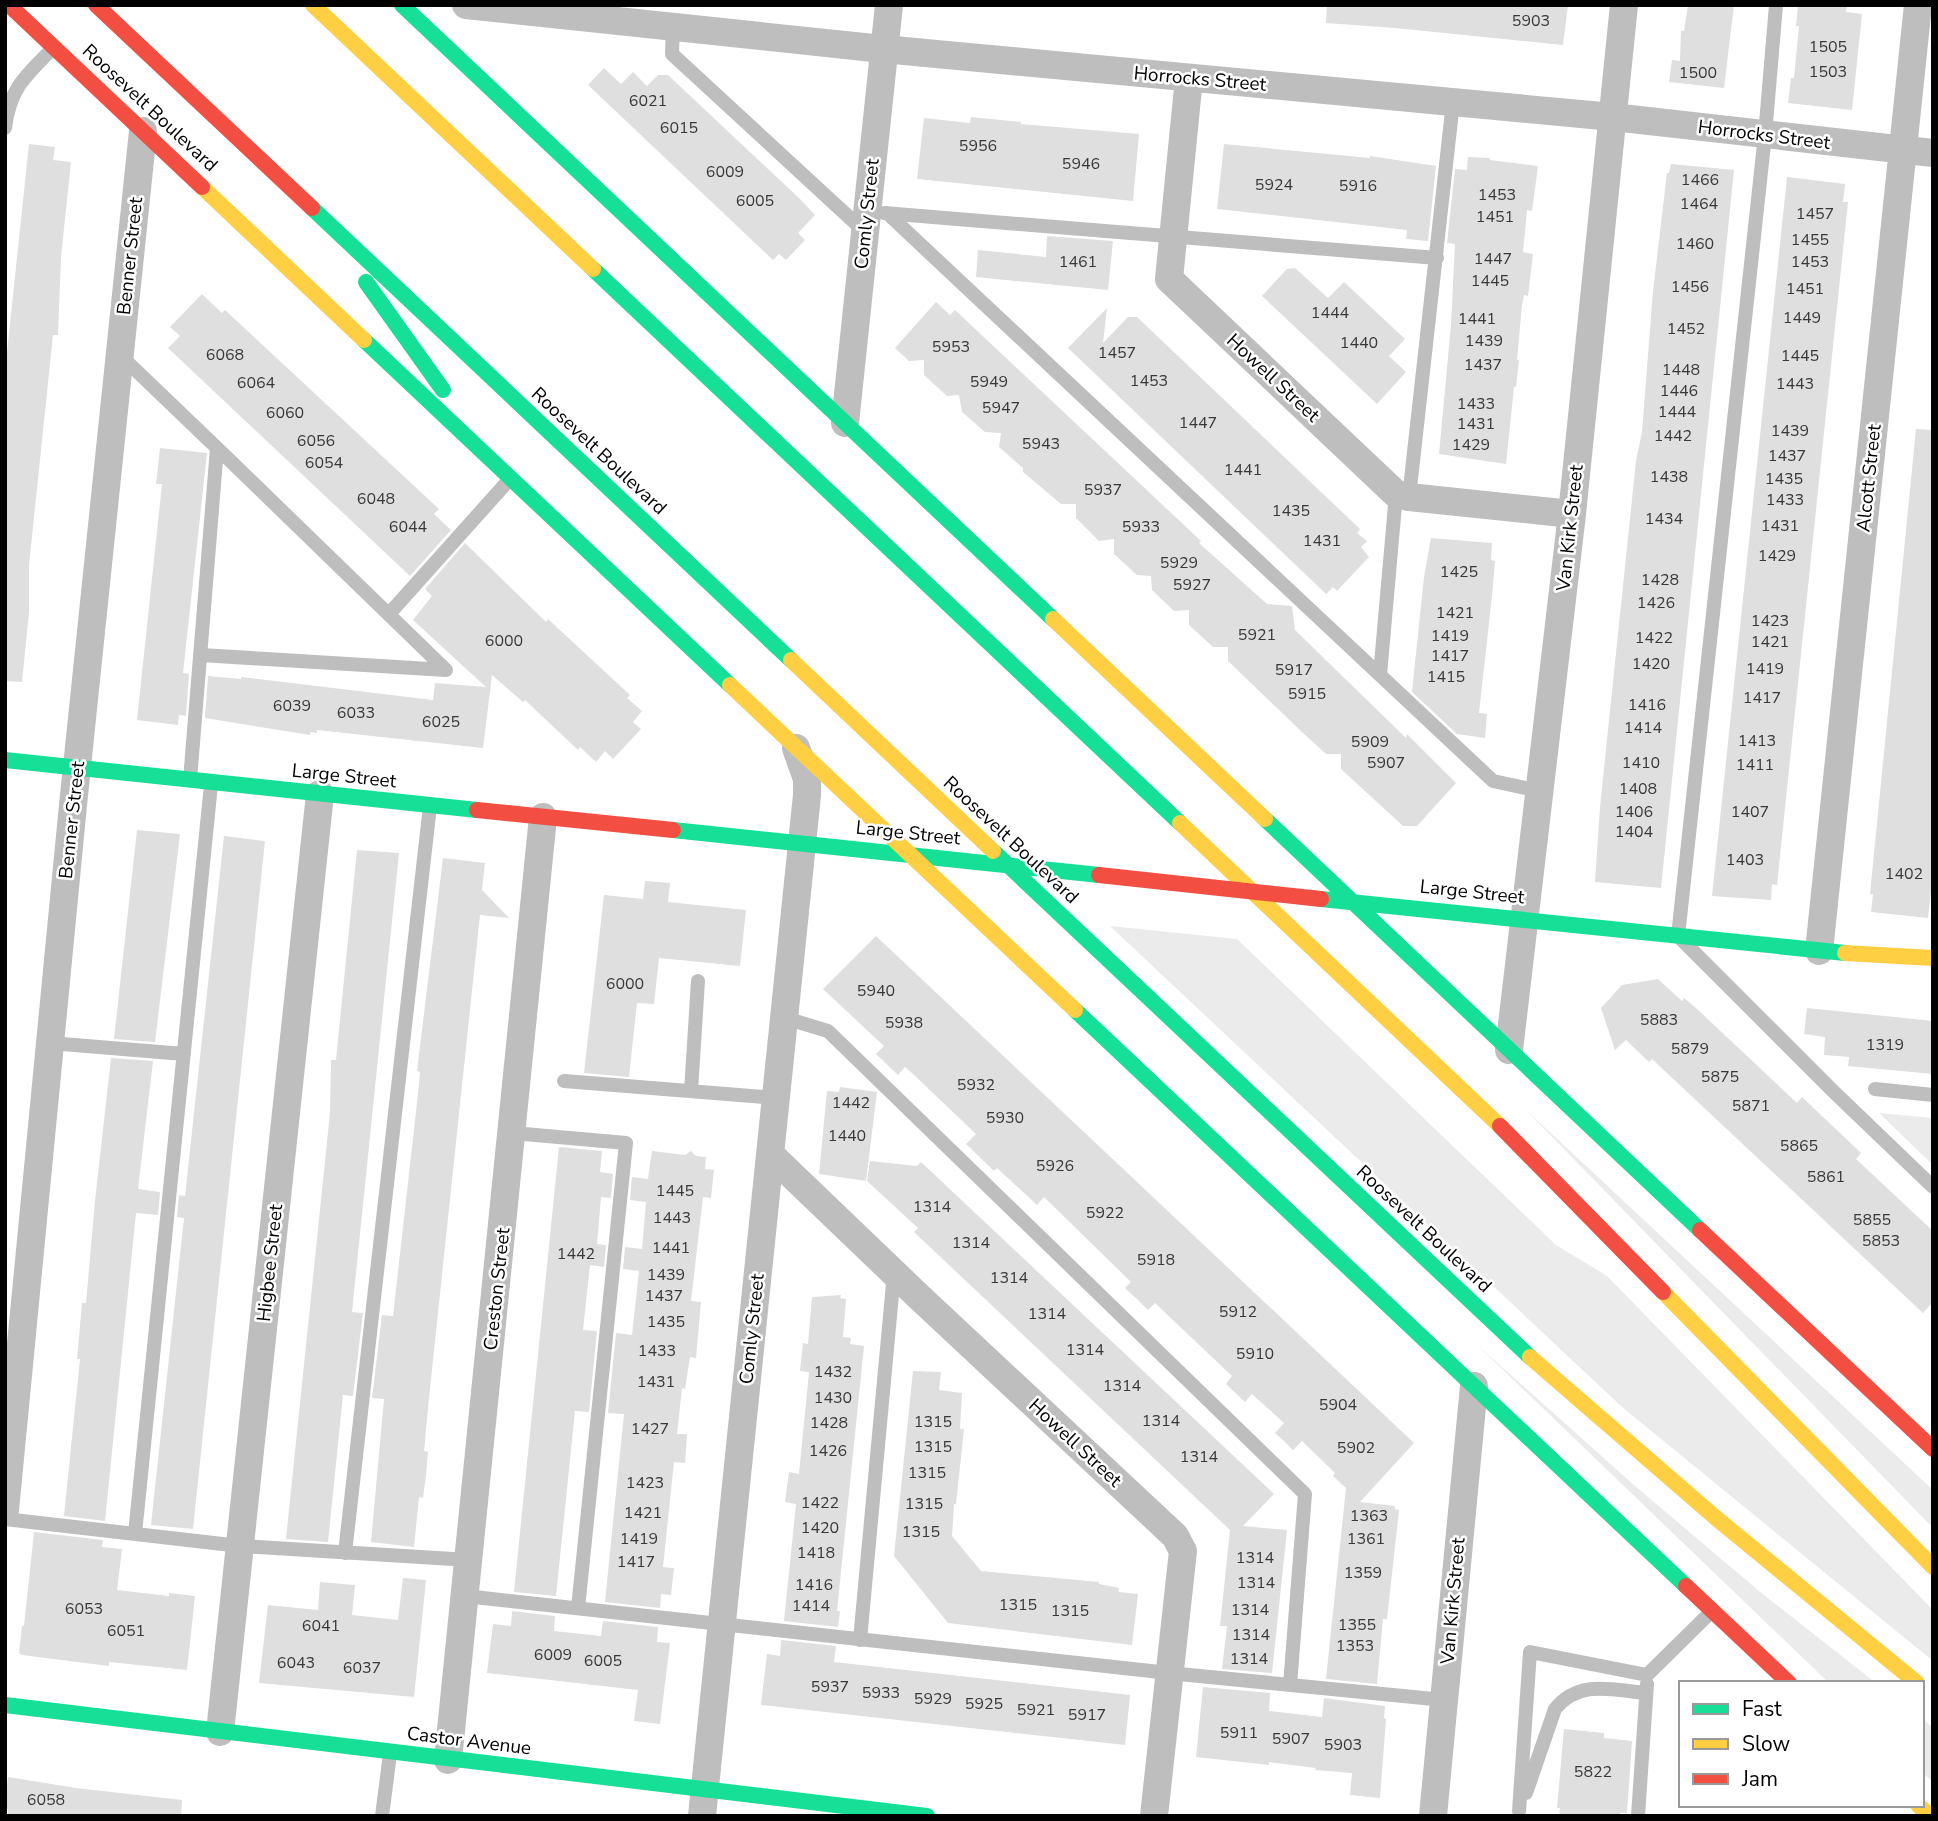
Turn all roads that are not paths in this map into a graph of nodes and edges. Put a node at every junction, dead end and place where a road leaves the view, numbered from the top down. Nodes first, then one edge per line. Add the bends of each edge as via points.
1 (9, 5) edge
2 (96, 5) edge
3 (313, 5) edge
4 (402, 5) edge
5 (466, 5) edge
6 (889, 5) edge
7 (1624, 5) edge
8 (1776, 5) edge
9 (1918, 5) edge
10 (542, 9) edge
11 (360, 27) dead end
12 (673, 27) junction
13 (54, 47) junction
14 (883, 49) junction
15 (1189, 78) junction
16 (1453, 102) junction
17 (428, 114) junction
18 (1613, 117) junction
19 (5, 128) edge
20 (143, 131) junction
21 (1765, 135) junction
22 (1903, 150) junction
23 (1933, 153) edge
24 (319, 215) junction
25 (873, 219) junction
26 (1172, 236) junction
27 (1437, 258) junction
28 (120, 354) junction
29 (845, 423) junction
30 (217, 448) junction
31 (491, 460) junction
32 (511, 478) junction
33 (1403, 496) junction
34 (1572, 514) junction
35 (389, 614) junction
36 (201, 655) junction
37 (1380, 675) junction
38 (795, 746) junction
39 (5, 760) edge
40 (77, 769) junction
41 (190, 781) junction
42 (211, 783) junction
43 (1539, 791) junction
44 (320, 794) junction
45 (430, 805) junction
46 (544, 817) junction
47 (803, 843) junction
48 (910, 854) junction
49 (1007, 864) junction
50 (1251, 890) junction
51 (1351, 901) junction
52 (1525, 919) junction
53 (1678, 936) junction
54 (1819, 951) junction
55 (1933, 958) edge
56 (698, 981) dead end
57 (785, 1018) junction
58 (50, 1043) junction
59 (1509, 1050) junction
60 (184, 1054) junction
61 (564, 1081) dead end
62 (1875, 1089) dead end
63 (691, 1091) junction
64 (1933, 1095) edge
65 (777, 1098) junction
66 (513, 1133) junction
67 (771, 1155) junction
68 (1933, 1187) edge
69 (894, 1273) junction
70 (1474, 1386) junction
71 (1933, 1449) edge
72 (5, 1510) edge
73 (5, 1519) edge
74 (135, 1534) junction
75 (240, 1546) junction
76 (345, 1553) junction
77 (469, 1560) junction
78 (1933, 1567) edge
79 (465, 1595) junction
80 (578, 1608) junction
81 (1712, 1611) junction
82 (721, 1625) junction
83 (860, 1640) junction
84 (1169, 1674) junction
85 (1647, 1675) junction
86 (1786, 1681) edge
87 (1915, 1681) edge
88 (1290, 1685) junction
89 (1646, 1693) junction
90 (1444, 1700) junction
91 (5, 1705) edge
92 (220, 1732) junction
93 (390, 1753) junction
94 (448, 1760) junction
95 (703, 1803) edge
96 (1519, 1814) edge
97 (382, 1816) edge
98 (927, 1816) edge
99 (1154, 1816) edge
100 (1433, 1816) edge
101 (1637, 1816) edge

1 - 13 main road, Roosevelt Boulevard
2 - 24 main road, Roosevelt Boulevard
3 - 17 main road
4 - 29 main road
5 - 10 street, Horrocks Street
6 - 14 street, Comly Street
7 - 18 street, Van Kirk Street
8 - 21 lane
9 - 22 street, Alcott Street
10 - 12 street, Horrocks Street
11 - 17 main road
12 - 14 street, Horrocks Street
12 - 25 lane via 672,54
13 - 19 lane via 14,91
13 - 20 main road, Roosevelt Boulevard
14 - 15 street, Horrocks Street
14 - 25 street, Comly Street
15 - 16 street, Horrocks Street
15 - 26 street, Howell Street
16 - 18 street, Horrocks Street
16 - 27 lane
17 - 50 main road
18 - 21 street, Horrocks Street
18 - 34 street, Van Kirk Street
20 - 28 street, Benner Street
20 - 31 main road, Roosevelt Boulevard
21 - 22 street, Horrocks Street
21 - 53 lane
22 - 23 street, Horrocks Street
22 - 54 street, Alcott Street
24 - 31 main road
24 - 49 main road, Roosevelt Boulevard
25 - 26 lane
25 - 29 street, Comly Street
25 - 37 lane
26 - 27 lane
26 - 33 street, Howell Street via 1169,279
27 - 33 lane
28 - 30 lane
28 - 40 street, Benner Street
29 - 51 main road
30 - 35 lane
30 - 36 lane
31 - 32 main road, Roosevelt Boulevard
32 - 35 lane
32 - 38 main road, Roosevelt Boulevard
33 - 34 street
33 - 37 lane
34 - 43 street, Van Kirk Street
35 - 36 lane via 446,670
36 - 41 lane
37 - 43 lane via 1493,781
38 - 47 street, Comly Street via 807,779
38 - 48 main road, Roosevelt Boulevard
39 - 40 main road, Large Street
40 - 41 main road, Large Street
40 - 58 street, Benner Street
41 - 42 main road, Large Street
42 - 44 main road, Large Street
42 - 60 lane
43 - 52 street, Van Kirk Street
44 - 45 main road, Large Street
44 - 75 street, Higbee Street
45 - 46 main road, Large Street
45 - 76 lane
46 - 47 main road, Large Street
46 - 66 street, Creston Street
47 - 48 main road, Large Street
47 - 57 street, Comly Street
48 - 49 main road, Large Street
48 - 70 main road, Roosevelt Boulevard
49 - 50 main road, Large Street
49 - 87 main road, Roosevelt Boulevard via 1520,1348 1634,1450
50 - 51 main road, Large Street
50 - 78 main road via 1549,1174
51 - 52 main road, Large Street
51 - 59 main road
52 - 53 main road, Large Street
52 - 59 street, Van Kirk Street
53 - 54 main road, Large Street
53 - 68 lane
54 - 55 main road, Large Street
56 - 63 lane
57 - 65 street, Comly Street
57 - 88 lane via 828,1031 1305,1494
58 - 60 lane
58 - 72 street, Benner Street
59 - 71 main road
60 - 74 lane
61 - 63 lane
62 - 64 lane
63 - 65 lane
65 - 67 street, Comly Street
66 - 77 street, Creston Street
66 - 80 lane via 626,1143
67 - 69 street, Howell Street
67 - 82 street, Comly Street
69 - 83 lane
69 - 84 street, Howell Street via 1175,1536 1183,1551
70 - 81 main road, Roosevelt Boulevard
70 - 90 street, Van Kirk Street
73 - 74 lane
74 - 75 lane
75 - 76 lane
75 - 92 street, Higbee Street
76 - 77 lane
77 - 79 street, Creston Street
79 - 80 lane
79 - 94 street, Creston Street
80 - 82 lane
81 - 85 lane
81 - 86 main road, Roosevelt Boulevard
82 - 83 lane
82 - 95 street, Comly Street
83 - 84 lane
84 - 88 lane
84 - 99 street, Howell Street
85 - 89 lane
85 - 96 lane via 1530,1652
88 - 90 lane
89 - 96 lane via 1586,1688 1563,1699 1555,1709
89 - 101 lane
90 - 100 street, Van Kirk Street
91 - 92 main road, Castor Avenue
92 - 93 main road, Castor Avenue
93 - 94 main road, Castor Avenue
93 - 97 lane
94 - 95 main road, Castor Avenue
95 - 98 main road, Castor Avenue

